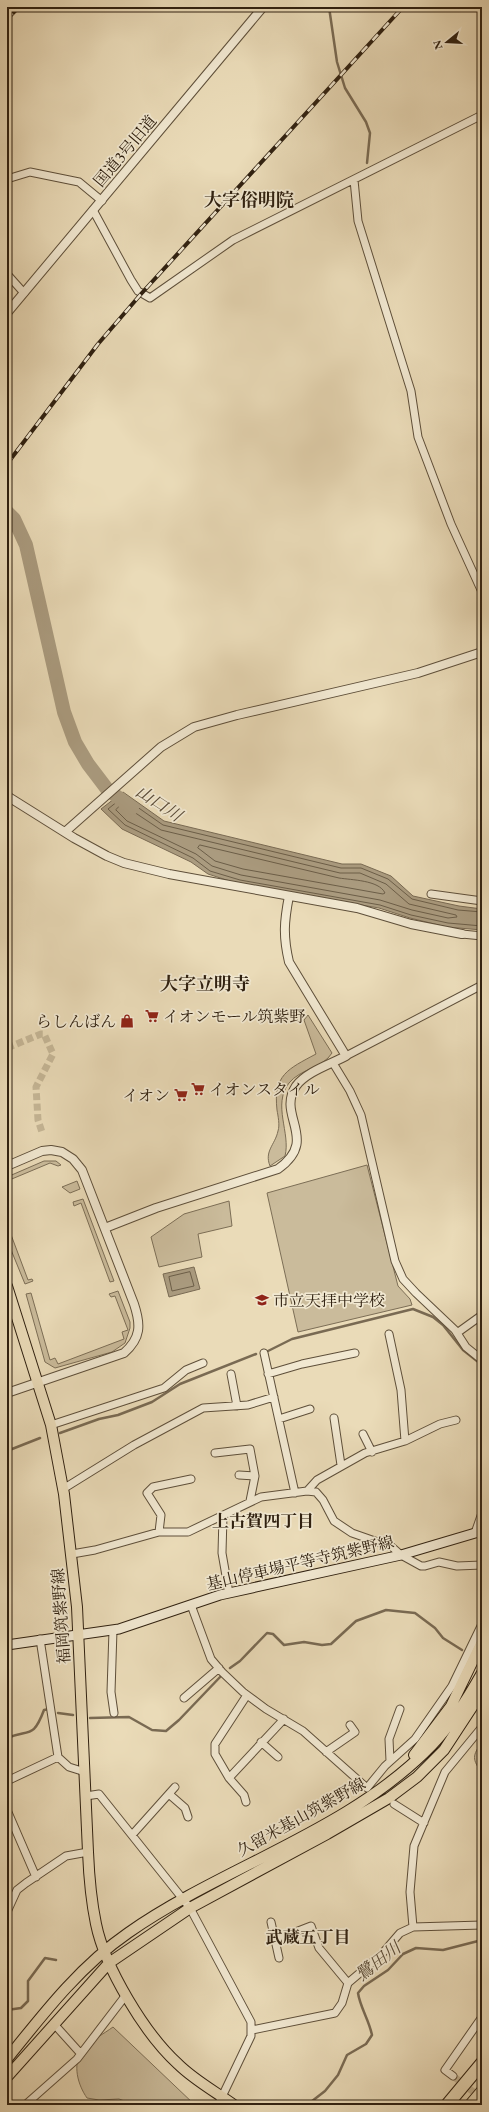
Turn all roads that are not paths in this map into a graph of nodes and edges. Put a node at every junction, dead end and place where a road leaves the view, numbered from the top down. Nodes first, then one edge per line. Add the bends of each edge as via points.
1 (263, 7) edge
2 (482, 114) edge
3 (7, 179) edge
4 (354, 180) junction
5 (102, 201) junction
6 (94, 210) junction
7 (7, 274) edge
8 (24, 293) junction
9 (7, 313) edge
10 (482, 592) edge
11 (482, 652) edge
12 (7, 796) edge
13 (65, 832) junction
14 (432, 894) dead end
15 (289, 896) junction
16 (482, 901) edge
17 (462, 934) joint
18 (482, 936) edge
19 (482, 985) edge
20 (346, 1056) junction
21 (333, 1063) junction
22 (7, 1166) edge
23 (105, 1228) junction
24 (7, 1286) edge
25 (482, 1315) edge
26 (457, 1333) junction
27 (389, 1334) dead end
28 (355, 1353) dead end
29 (264, 1354) dead end
30 (482, 1360) edge
31 (203, 1363) dead end
32 (231, 1374) dead end
33 (268, 1374) junction
34 (38, 1382) junction
35 (7, 1393) edge
36 (274, 1397) junction
37 (237, 1406) junction
38 (310, 1409) dead end
39 (334, 1418) dead end
40 (279, 1419) junction
41 (456, 1420) dead end
42 (51, 1425) junction
43 (363, 1434) dead end
44 (405, 1440) junction
45 (372, 1452) junction
46 (215, 1453) dead end
47 (341, 1465) junction
48 (239, 1475) dead end
49 (255, 1476) junction
50 (191, 1479) dead end
51 (63, 1489) junction
52 (307, 1492) junction
53 (295, 1493) junction
54 (250, 1501) junction
55 (482, 1513) edge
56 (223, 1516) junction
57 (159, 1532) junction
58 (478, 1532) edge
59 (72, 1554) junction
60 (400, 1555) junction
61 (482, 1565) edge
62 (229, 1593) junction
63 (191, 1605) junction
64 (482, 1624) edge
65 (113, 1630) junction
66 (78, 1634) junction
67 (40, 1639) junction
68 (482, 1642) edge
69 (7, 1646) edge
70 (219, 1668) junction
71 (482, 1673) edge
72 (482, 1692) edge
73 (247, 1696) junction
74 (184, 1698) dead end
75 (482, 1705) edge
76 (400, 1708) dead end
77 (114, 1713) dead end
78 (284, 1719) junction
79 (350, 1725) dead end
80 (482, 1728) edge
81 (261, 1742) junction
82 (444, 1750) junction
83 (326, 1752) junction
84 (58, 1757) junction
85 (278, 1757) dead end
86 (390, 1761) junction
87 (85, 1772) junction
88 (229, 1778) junction
89 (395, 1778) junction
90 (7, 1781) edge
91 (175, 1787) dead end
92 (169, 1794) junction
93 (86, 1796) junction
94 (246, 1802) dead end
95 (394, 1804) dead end
96 (7, 1810) edge
97 (188, 1817) dead end
98 (424, 1823) junction
99 (132, 1835) junction
100 (88, 1852) junction
101 (36, 1877) junction
102 (182, 1898) junction
103 (190, 1908) junction
104 (7, 1912) edge
105 (271, 1922) dead end
106 (482, 1925) edge
107 (413, 1927) junction
108 (276, 1940) junction
109 (104, 1950) junction
110 (279, 1958) dead end
111 (109, 1963) junction
112 (348, 1983) junction
113 (126, 1994) junction
114 (482, 2017) edge
115 (54, 2024) junction
116 (252, 2030) junction
117 (81, 2054) junction
118 (7, 2059) edge
119 (482, 2062) edge
120 (453, 2076) tunnel mouth
121 (7, 2077) edge
122 (482, 2092) edge
123 (220, 2101) edge
124 (25, 2105) edge
125 (234, 2105) edge
126 (447, 2105) edge
127 (471, 2105) edge

1 - 5 street, 国道3号旧道
2 - 4 street
3 - 5 street via 30,172 79,182
4 - 6 street via 233,240 150,298 141,294 131,280
4 - 10 street via 358,220 411,390 418,437 451,524
5 - 6 street, 国道3号旧道
6 - 8 street, 国道3号旧道
7 - 8 street
8 - 9 street, 国道3号旧道
11 - 13 street via 418,673 194,727 161,748
12 - 13 street
13 - 15 street via 124,863
14 - 16 street
15 - 17 street via 357,908 411,924
15 - 20 street via 284,926 290,962
17 - 18 street
19 - 20 street
20 - 21 street
21 - 23 street via 304,1078 296,1087 291,1109 298,1137 296,1150 290,1161 278,1169 156,1208
21 - 26 street via 361,1115 395,1261 416,1293
22 - 23 street via 42,1151 62,1152 73,1159 82,1170
23 - 34 street via 138,1317 138,1336 124,1353
24 - 34 main road, 福岡筑紫野線
25 - 26 street
26 - 30 street via 466,1347
27 - 44 street via 401,1390
28 - 33 street
29 - 33 street
31 - 42 street via 186,1370 164,1388
32 - 37 street
33 - 36 street
34 - 35 street
34 - 42 main road, 福岡筑紫野線
36 - 37 street
36 - 40 street
37 - 51 street via 203,1408 134,1445
38 - 40 street
39 - 47 street
40 - 53 street
41 - 44 street via 440,1424
42 - 51 main road, 福岡筑紫野線
43 - 45 street
44 - 45 street
45 - 47 street
46 - 49 street via 250,1449
47 - 52 street via 316,1480
48 - 49 street
49 - 54 street
50 - 57 street via 153,1487 147,1493 161,1515
51 - 59 main road, 福岡筑紫野線
52 - 53 street
52 - 60 street via 316,1492 334,1521 352,1534 392,1547
53 - 54 street via 261,1497
54 - 56 street
55 - 58 street
56 - 57 street via 188,1532
56 - 62 street via 222,1553
57 - 59 street
58 - 60 main road, 基山停車場平等寺筑紫野線
59 - 66 main road, 福岡筑紫野線
60 - 61 street via 425,1566 439,1562 457,1566
60 - 62 main road, 基山停車場平等寺筑紫野線
62 - 63 main road, 基山停車場平等寺筑紫野線
63 - 65 main road, 基山停車場平等寺筑紫野線
63 - 70 street via 204,1644
64 - 86 street via 452,1686 415,1739
65 - 66 main road, 基山停車場平等寺筑紫野線
65 - 77 street via 111,1692
66 - 67 main road, 基山停車場平等寺筑紫野線
66 - 87 main road, 福岡筑紫野線
67 - 69 main road, 基山停車場平等寺筑紫野線
67 - 84 street
68 - 89 main road via 450,1706
70 - 73 street
70 - 74 street
71 - 89 main road, 久留米基山筑紫野線 via 458,1713 433,1744
72 - 82 main road, 久留米基山筑紫野線
73 - 78 street
73 - 88 street via 215,1744 215,1754
75 - 82 main road via 462,1736
76 - 86 street via 389,1739
78 - 81 street
78 - 83 street via 303,1731
79 - 83 street via 355,1732
80 - 98 street via 445,1772
81 - 85 street
81 - 88 street
82 - 103 main road, 久留米基山筑紫野線 via 417,1777 390,1798
83 - 86 street via 367,1788
84 - 87 street via 69,1768
84 - 90 street
87 - 93 main road, 福岡筑紫野線
88 - 94 street via 244,1795
89 - 102 main road, 久留米基山筑紫野線 via 346,1812
91 - 92 street
92 - 97 street via 185,1808
92 - 99 street
93 - 99 street via 99,1794
93 - 100 main road, 福岡筑紫野線
95 - 98 street
96 - 101 street
98 - 107 street via 414,1846 410,1892
99 - 102 street
100 - 101 street via 66,1856
100 - 109 main road, 福岡筑紫野線 via 90,1891 96,1925
101 - 104 street via 17,1890
102 - 103 street
102 - 109 main road, 久留米基山筑紫野線
103 - 111 main road, 久留米基山筑紫野線
103 - 116 street via 251,2022
105 - 108 street
106 - 107 street
107 - 112 street via 400,1933 381,1955
108 - 110 street
108 - 112 street via 311,1926 319,1948
109 - 111 main road, 福岡筑紫野線
109 - 118 main road, 久留米基山筑紫野線 via 62,1993
111 - 113 main road, 福岡筑紫野線
111 - 115 main road, 久留米基山筑紫野線
112 - 116 street via 342,2003 335,2013
113 - 117 street
113 - 123 main road, 福岡筑紫野線 via 162,2048
114 - 120 street via 445,2070
115 - 117 street
115 - 121 main road, 久留米基山筑紫野線
116 - 123 street
117 - 124 street
119 - 126 highway
122 - 127 highway
123 - 125 main road, 福岡筑紫野線

